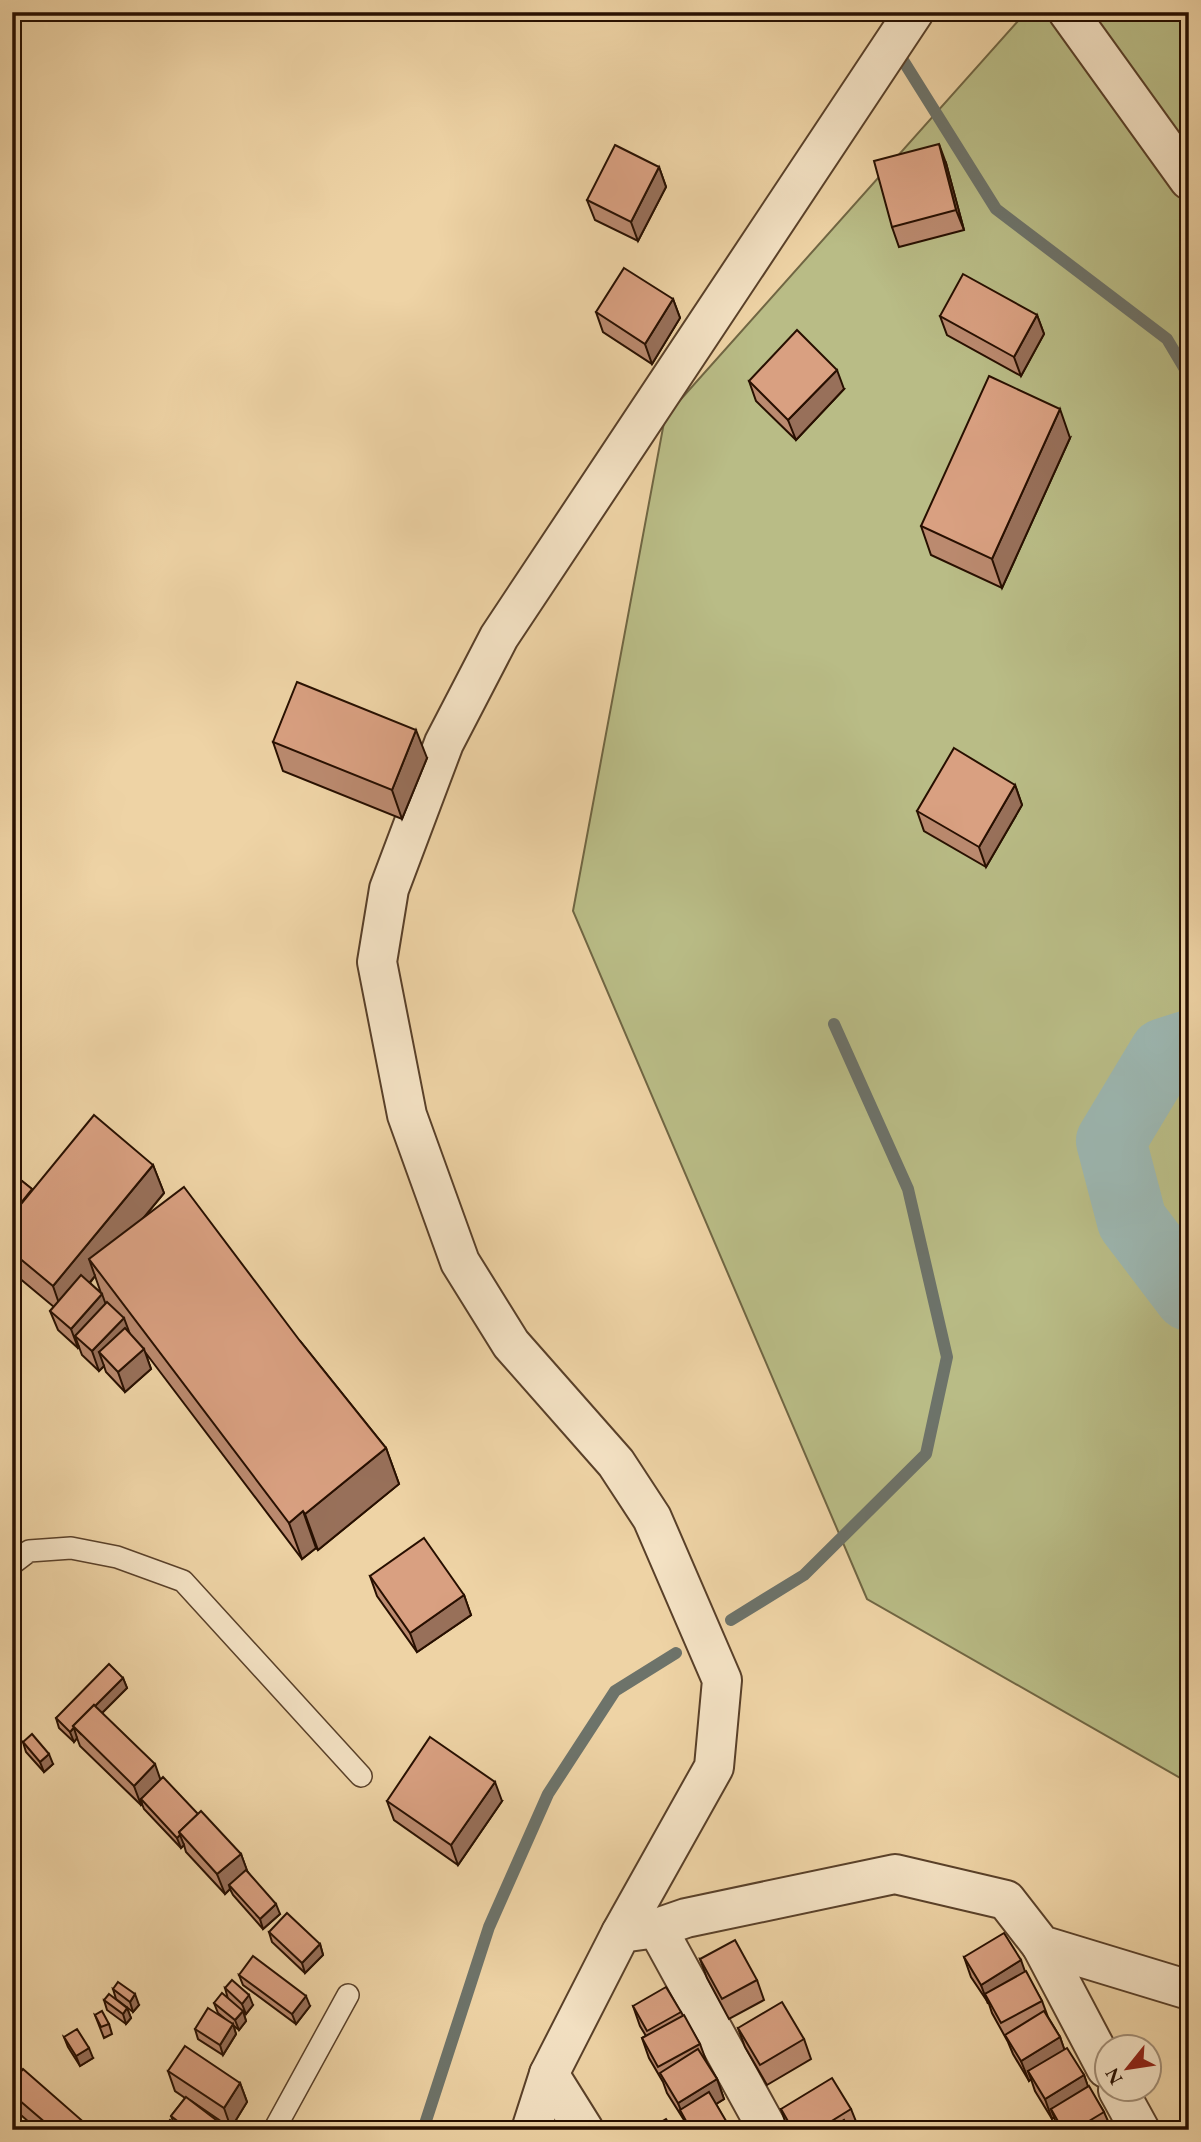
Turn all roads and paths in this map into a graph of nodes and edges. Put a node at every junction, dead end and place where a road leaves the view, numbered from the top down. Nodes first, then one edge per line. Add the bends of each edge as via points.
1 (914, 12) edge
2 (1068, 12) edge
3 (1189, 180) edge
4 (12, 1564) edge
5 (360, 1776) dead end
6 (639, 1931) junction
7 (1041, 1945) junction
8 (1189, 1990) edge
9 (348, 1995) dead end
10 (1092, 2040) edge
11 (549, 2074) junction
12 (1126, 2104) edge
13 (274, 2130) edge
14 (531, 2130) edge
15 (584, 2130) edge
16 (768, 2130) edge
17 (1140, 2130) edge

1 - 6 street via 499,638 444,743 389,889 377,962 407,1115 460,1262 511,1345 616,1463 652,1518 722,1680 714,1767
2 - 3 street
4 - 5 lane via 29,1551 71,1548 117,1557 183,1581
6 - 7 street via 895,1874 1006,1900
6 - 11 street
6 - 16 street
7 - 8 street
7 - 10 street
9 - 13 lane
11 - 14 street
11 - 15 street
12 - 17 street

